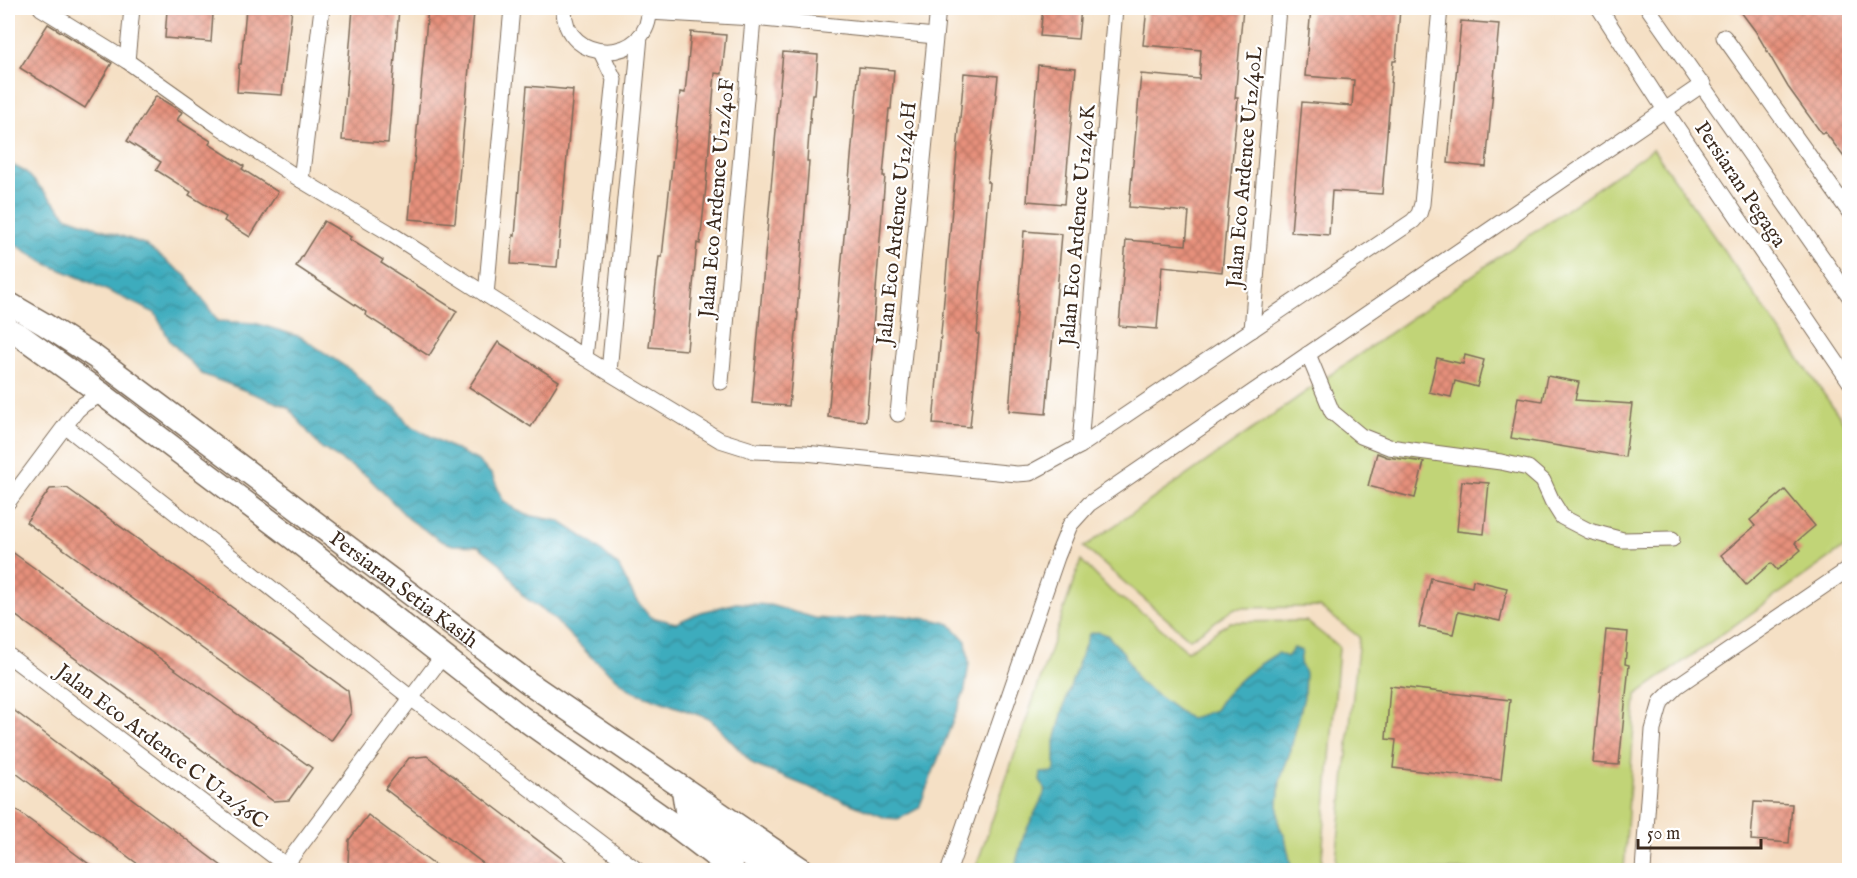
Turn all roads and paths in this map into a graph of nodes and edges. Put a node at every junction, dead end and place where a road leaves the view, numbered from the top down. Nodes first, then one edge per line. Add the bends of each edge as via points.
1 (41, 8) edge
2 (132, 8) edge
3 (322, 8) edge
4 (512, 8) edge
5 (564, 8) edge
6 (938, 8) edge
7 (1115, 8) edge
8 (1278, 8) edge
9 (1440, 8) edge
10 (1599, 8) edge
11 (1648, 8) edge
12 (649, 10) edge
13 (753, 13) edge
14 (640, 36) junction
15 (935, 36) junction
16 (1724, 37) dead end
17 (601, 52) junction
18 (127, 61) junction
19 (1703, 84) junction
20 (1665, 110) junction
21 (301, 180) junction
22 (1850, 213) edge
23 (486, 296) junction
24 (1850, 297) edge
25 (8, 303) edge
26 (8, 329) edge
27 (1252, 330) junction
28 (1308, 354) junction
29 (585, 358) junction
30 (609, 372) junction
31 (721, 382) dead end
32 (1850, 382) edge
33 (102, 394) junction
34 (898, 414) dead end
35 (65, 426) junction
36 (1080, 446) junction
37 (8, 502) edge
38 (1672, 539) dead end
39 (1850, 568) edge
40 (8, 655) edge
41 (442, 657) junction
42 (411, 698) junction
43 (683, 789) junction
44 (287, 869) edge
45 (637, 870) edge
46 (733, 870) edge
47 (770, 870) edge
48 (803, 870) edge
49 (949, 870) edge
50 (1643, 870) edge

1 - 18 street
2 - 18 street
3 - 21 street
4 - 23 street
5 - 17 street via 566,25 579,43
6 - 15 street, Jalan Eco Ardence U12/40H
7 - 36 street, Jalan Eco Ardence U12/40K
8 - 27 street, Jalan Eco Ardence U12/40L
9 - 27 street via 1419,214
10 - 20 street, Persiaran Pegaga
11 - 19 street, Persiaran Pegaga
12 - 13 street
12 - 14 street
13 - 15 street
13 - 31 street, Jalan Eco Ardence U12/40F
14 - 17 street via 622,49
14 - 30 street
15 - 34 street, Jalan Eco Ardence U12/40H
16 - 22 street
17 - 29 street via 614,79
18 - 21 street
19 - 20 street
19 - 24 street, Persiaran Pegaga
20 - 28 street
20 - 32 street, Persiaran Pegaga
21 - 23 street
23 - 29 street
25 - 43 street, Persiaran Setia Kasih via 95,357 529,683
26 - 33 street, Persiaran Setia Kasih
27 - 36 street
28 - 38 street via 1332,412 1361,436 1389,447 1528,468 1543,481 1562,518 1589,531 1623,540
28 - 49 street via 1089,504 1070,525
29 - 30 street
30 - 36 street via 720,440 755,451 1017,474 1030,472
33 - 35 street via 77,410
33 - 41 street, Persiaran Setia Kasih
35 - 37 street
35 - 42 street
39 - 50 street via 1677,686 1661,702 1653,730
40 - 44 street, Jalan Eco Ardence C U12/36C
41 - 42 street
41 - 46 street, Persiaran Setia Kasih
42 - 44 street
42 - 45 street
43 - 47 street via 686,810
43 - 48 street, Persiaran Setia Kasih

